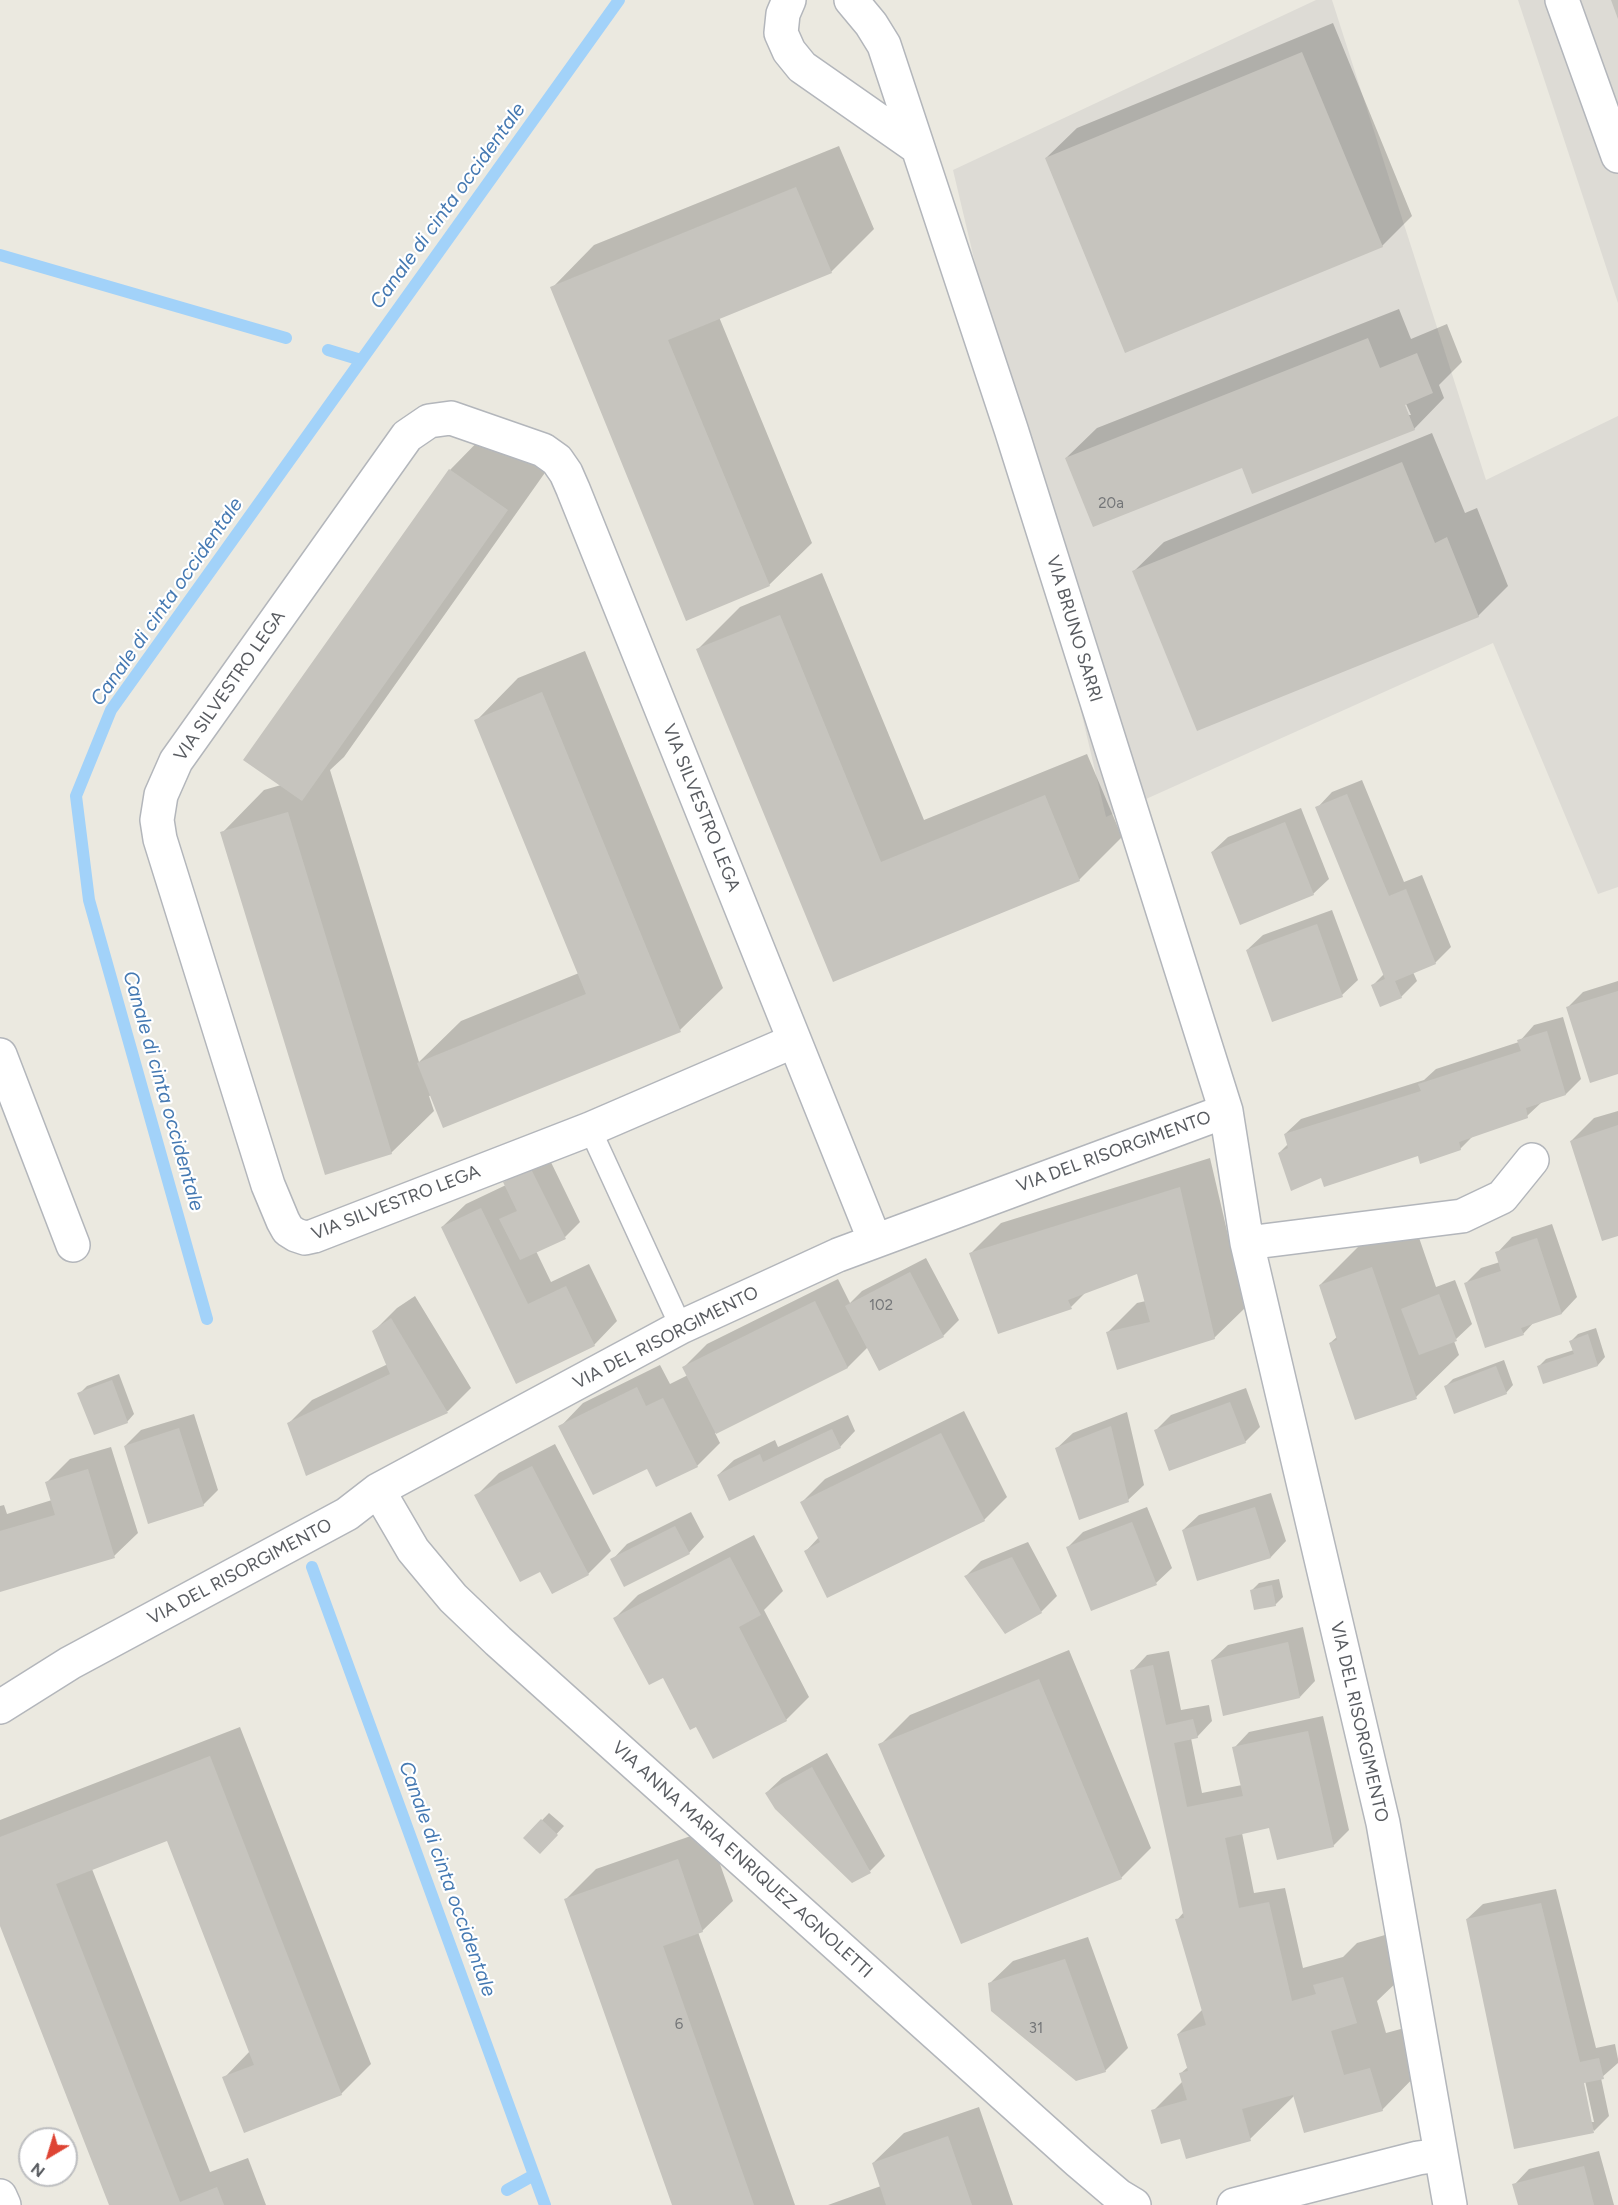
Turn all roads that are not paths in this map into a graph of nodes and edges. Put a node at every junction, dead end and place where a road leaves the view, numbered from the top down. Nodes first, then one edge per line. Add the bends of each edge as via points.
1 (789, 0) edge
2 (851, 0) edge
3 (1562, 0) edge
4 (1607, 93) edge
5 (918, 148) junction
6 (1618, 156) edge
7 (794, 1041) junction
8 (0, 1055) edge
9 (1226, 1111) junction
10 (13, 1127) edge
11 (590, 1129) junction
12 (1532, 1160) dead end
13 (875, 1241) junction
14 (1247, 1243) junction
15 (73, 1245) dead end
16 (681, 1327) junction
17 (378, 1490) junction
18 (6, 1701) edge
19 (1440, 2155) junction
20 (0, 2196) edge
21 (4, 2205) edge
22 (1134, 2205) edge
23 (1234, 2205) edge
24 (1450, 2205) edge

1 - 5 street via 781,33 795,59
2 - 5 street, VIA BRUNO SARRI via 884,45
3 - 4 street
4 - 6 street
5 - 9 street, VIA BRUNO SARRI via 1015,440
7 - 11 street, VIA SILVESTRO LEGA
7 - 11 street, VIA SILVESTRO LEGA via 566,473 543,450 451,418 429,421 407,436 176,761 161,795 157,820 160,839 267,1185 288,1230 305,1238 315,1236
7 - 13 street, VIA SILVESTRO LEGA
8 - 10 street
9 - 13 street, VIA DEL RISORGIMENTO
9 - 14 street, VIA DEL RISORGIMENTO
10 - 15 street
11 - 16 lane
12 - 14 street via 1503,1197 1462,1216
13 - 16 street, VIA DEL RISORGIMENTO
14 - 19 street, VIA DEL RISORGIMENTO via 1383,1823
16 - 17 street, VIA DEL RISORGIMENTO
17 - 18 street, VIA DEL RISORGIMENTO via 347,1514
17 - 22 street, VIA ANNA MARIA ENRIQUEZ AGNOLETTI via 413,1550 453,1598 498,1641 1070,2154
19 - 23 street
19 - 24 street, VIA DEL RISORGIMENTO
20 - 21 street

